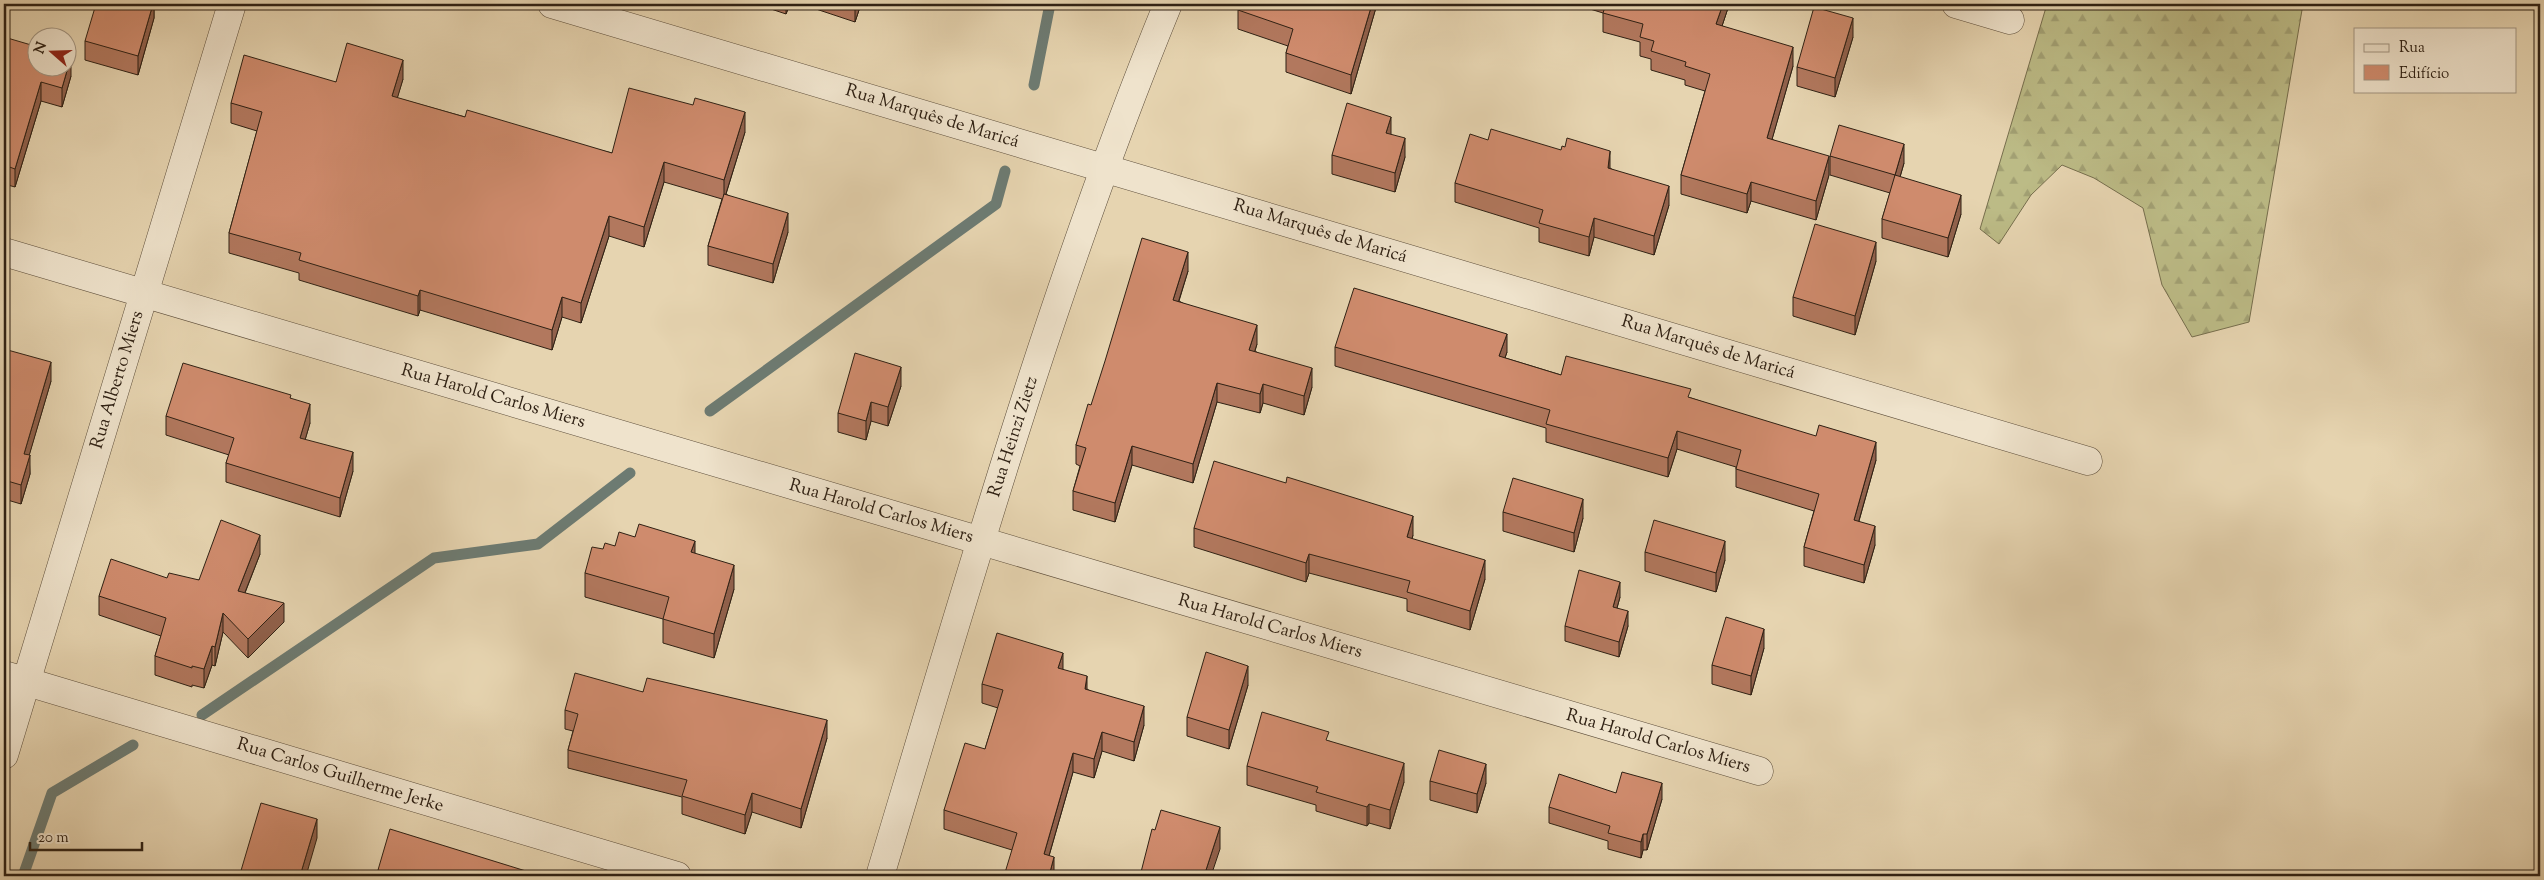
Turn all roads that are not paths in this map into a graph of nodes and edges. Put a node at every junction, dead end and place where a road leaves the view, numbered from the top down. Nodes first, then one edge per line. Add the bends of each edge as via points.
1 (232, 4) edge
2 (552, 4) edge
3 (1168, 4) edge
4 (1956, 4) edge
5 (2010, 20) dead end
6 (1104, 168) junction
7 (4, 252) edge
8 (144, 294) junction
9 (2088, 461) dead end
10 (981, 541) junction
11 (15, 679) edge
12 (4, 755) edge
13 (1758, 771) dead end
14 (677, 876) edge
15 (880, 876) edge

1 - 8 street, Rua Alberto Miers
2 - 6 street, Rua Marquês de Maricá
3 - 6 street, Rua Heinzi Zietz
4 - 5 street
6 - 9 street, Rua Marquês de Maricá
6 - 10 street, Rua Heinzi Zietz
7 - 8 street, Rua Harold Carlos Miers
8 - 10 street, Rua Harold Carlos Miers
8 - 11 street, Rua Alberto Miers
10 - 13 street, Rua Harold Carlos Miers
10 - 15 street, Rua Heinzi Zietz
11 - 12 street, Rua Alberto Miers
11 - 14 street, Rua Carlos Guilherme Jerke

